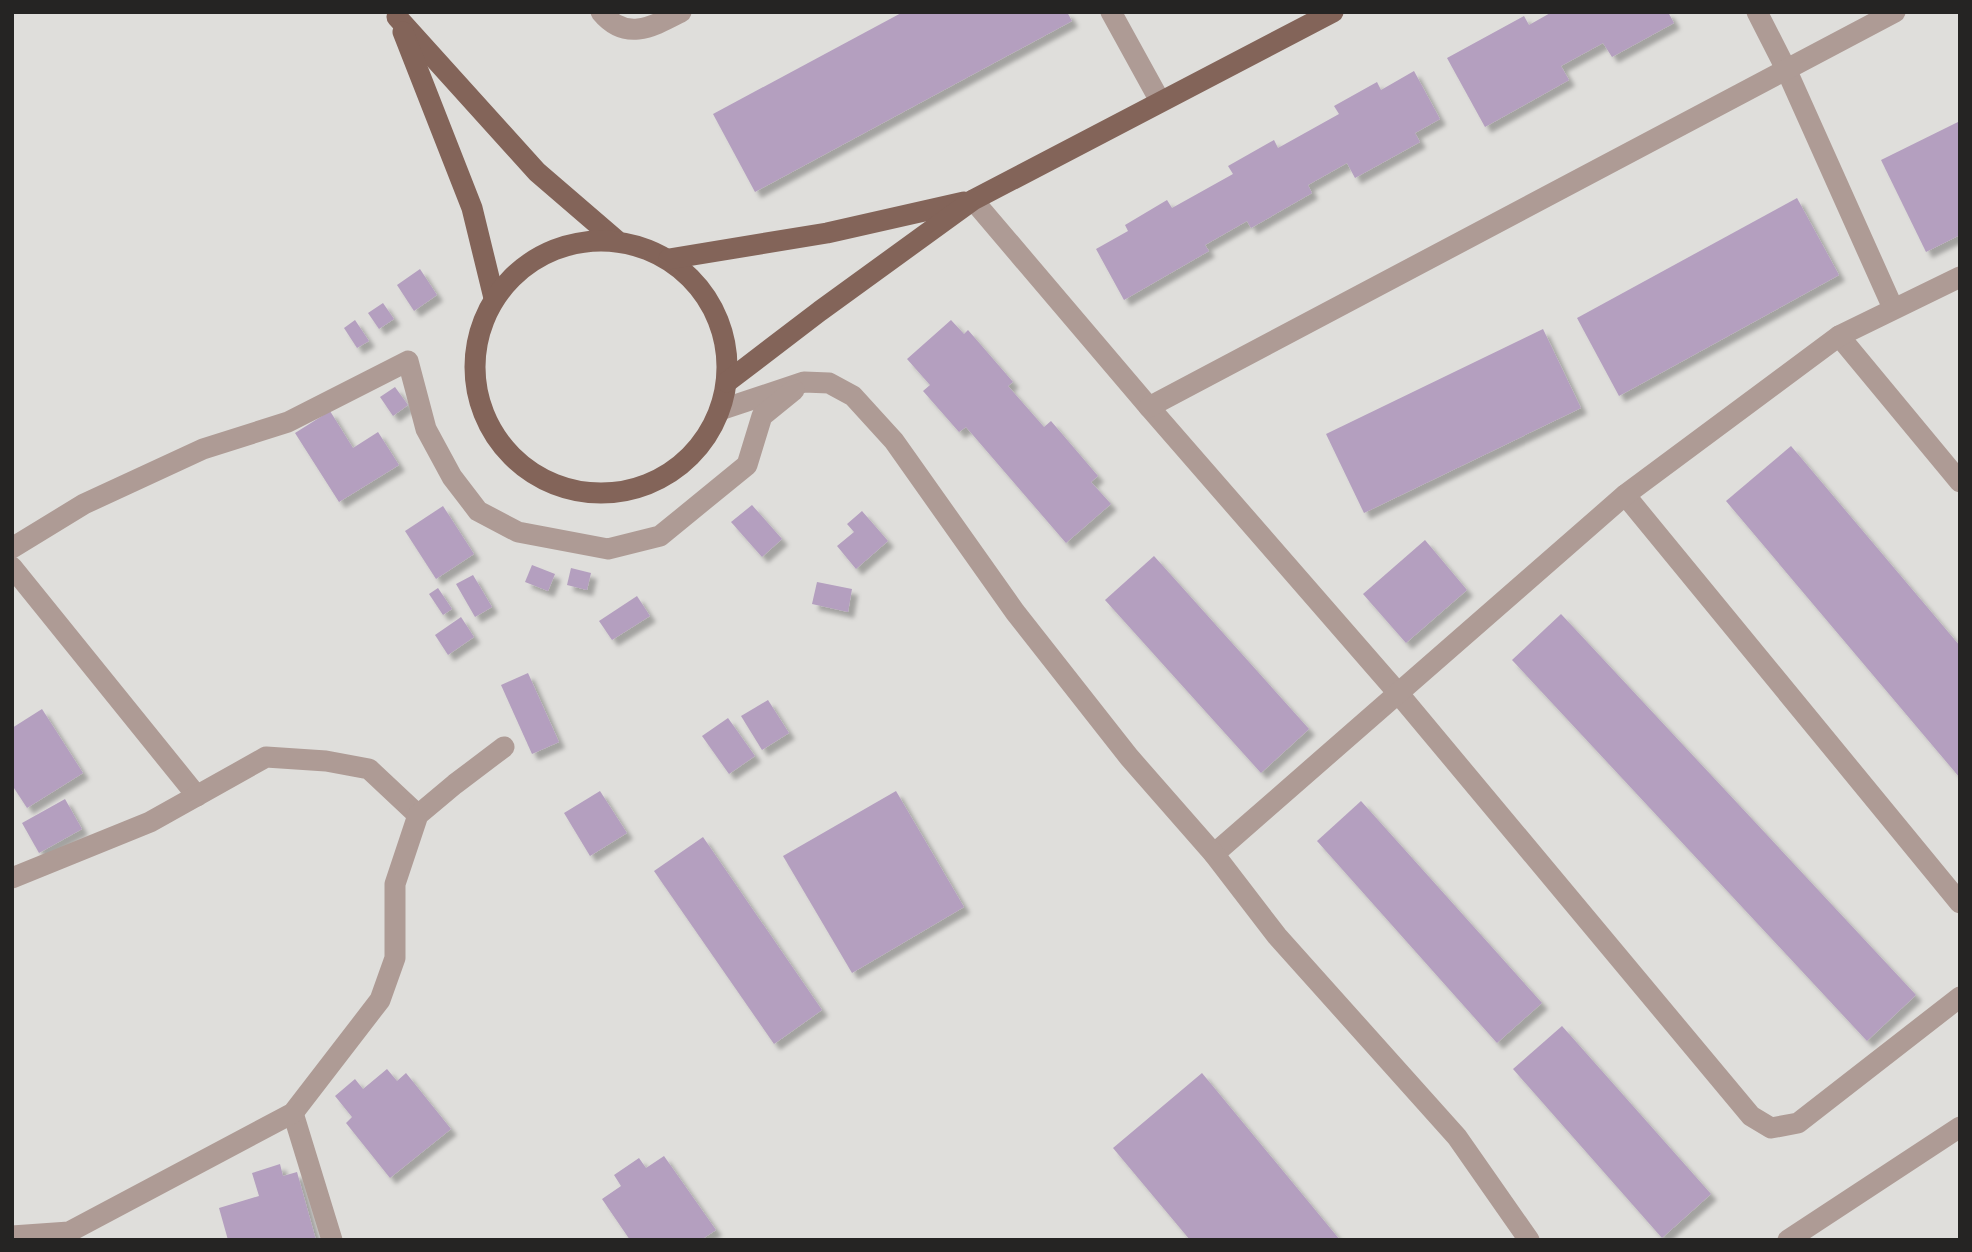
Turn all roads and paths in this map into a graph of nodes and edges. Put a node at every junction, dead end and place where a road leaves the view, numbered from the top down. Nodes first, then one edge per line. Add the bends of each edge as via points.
1 (601, 12) edge
2 (681, 12) edge
3 (1111, 12) edge
4 (1333, 12) edge
5 (1757, 12) edge
6 (1895, 12) edge
7 (396, 14) edge
8 (1786, 69) junction
9 (1160, 101) junction
10 (973, 200) junction
11 (616, 240) junction
12 (669, 260) junction
13 (1960, 277) edge
14 (494, 298) junction
15 (1893, 308) junction
16 (1839, 336) junction
17 (804, 382) junction
18 (727, 383) junction
19 (1149, 407) junction
20 (720, 410) junction
21 (1960, 482) edge
22 (1625, 495) junction
23 (12, 548) edge
24 (12, 567) edge
25 (1398, 693) junction
26 (504, 747) dead end
27 (197, 796) junction
28 (418, 816) junction
29 (1214, 855) junction
30 (12, 878) edge
31 (1960, 903) edge
32 (1960, 997) edge
33 (293, 1113) junction
34 (1960, 1127) edge
35 (12, 1236) edge
36 (332, 1240) edge
37 (1529, 1240) edge
38 (1787, 1240) edge

1 - 2 street via 611,24 634,30
3 - 9 street
4 - 9 main road
5 - 8 street
6 - 8 street
7 - 11 main road via 537,172
7 - 14 main road via 472,208
8 - 15 street
8 - 19 street
9 - 10 main road
10 - 12 main road via 827,233
10 - 18 main road
10 - 19 street
11 - 12 main road
11 - 14 main road via 587,240 534,258 512,275
12 - 18 main road via 709,300 721,326
13 - 15 street
14 - 20 main road via 481,323 475,351 481,407 510,456 541,478 586,493 642,487 690,458
15 - 16 street
16 - 21 street
16 - 22 street
17 - 20 street
17 - 23 street via 762,416 747,465 660,536 608,549 519,532 478,511 452,477 426,429 408,361 288,422 203,449 84,504
17 - 29 street via 829,383 853,396 894,441 1015,611 1129,757
18 - 20 main road
19 - 25 street
22 - 25 street
22 - 31 street
24 - 27 street
25 - 29 street
25 - 32 street via 1751,1116 1770,1128 1798,1123
26 - 28 street
27 - 28 street via 266,757 326,761 369,769
27 - 30 street via 150,822
28 - 33 street via 395,884 395,958 380,1000
29 - 37 street via 1277,936 1457,1137
33 - 35 street via 69,1232
33 - 36 street
34 - 38 street

